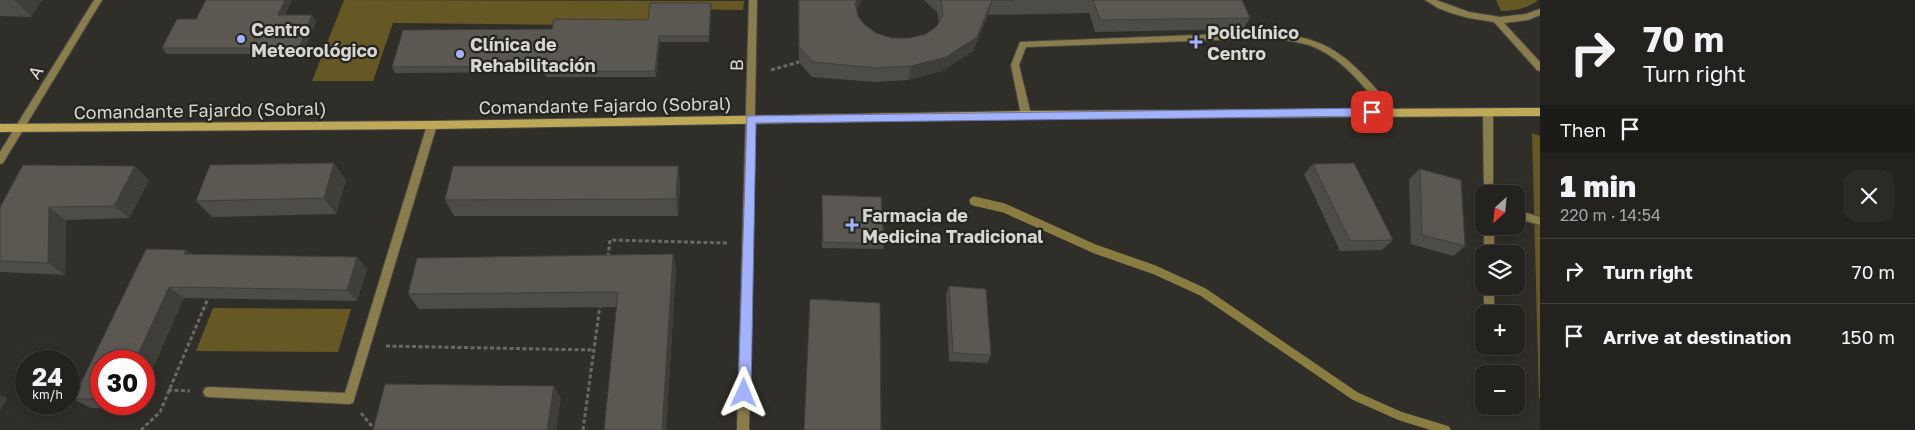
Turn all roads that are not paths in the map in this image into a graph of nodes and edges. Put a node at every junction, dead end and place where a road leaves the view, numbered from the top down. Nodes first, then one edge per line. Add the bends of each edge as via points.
1 (98, 0) edge
2 (753, 0) edge
3 (1430, 0) edge
4 (1540, 12) edge
5 (1497, 20) junction
6 (1540, 68) edge
7 (1391, 112) junction
8 (1540, 112) edge
9 (1488, 113) junction
10 (1026, 115) junction
11 (751, 119) junction
12 (432, 125) junction
13 (0, 128) edge
14 (19, 128) junction
15 (0, 160) edge
16 (1488, 185) edge
17 (1525, 217) edge
18 (1540, 221) edge
19 (1489, 295) edge
20 (1489, 304) dead end
21 (209, 392) dead end
22 (744, 430) edge

1 - 14 street, A
2 - 11 street, B
3 - 5 street via 1460,13
4 - 5 street via 1516,20
5 - 6 street
7 - 9 main road, Comandante Fajardo (Sobral)
7 - 10 main road, Comandante Fajardo (Sobral)
7 - 10 street via 1347,64 1331,53 1298,39 1274,35 1024,44 1015,65
8 - 9 main road, Comandante Fajardo (Sobral)
9 - 16 street
10 - 11 main road, Comandante Fajardo (Sobral)
11 - 12 main road, Comandante Fajardo (Sobral)
11 - 22 street, B
12 - 14 main road, Comandante Fajardo (Sobral)
12 - 21 street via 349,399
13 - 14 main road, Comandante Fajardo (Sobral)
14 - 15 street, A
17 - 18 street
19 - 20 street

